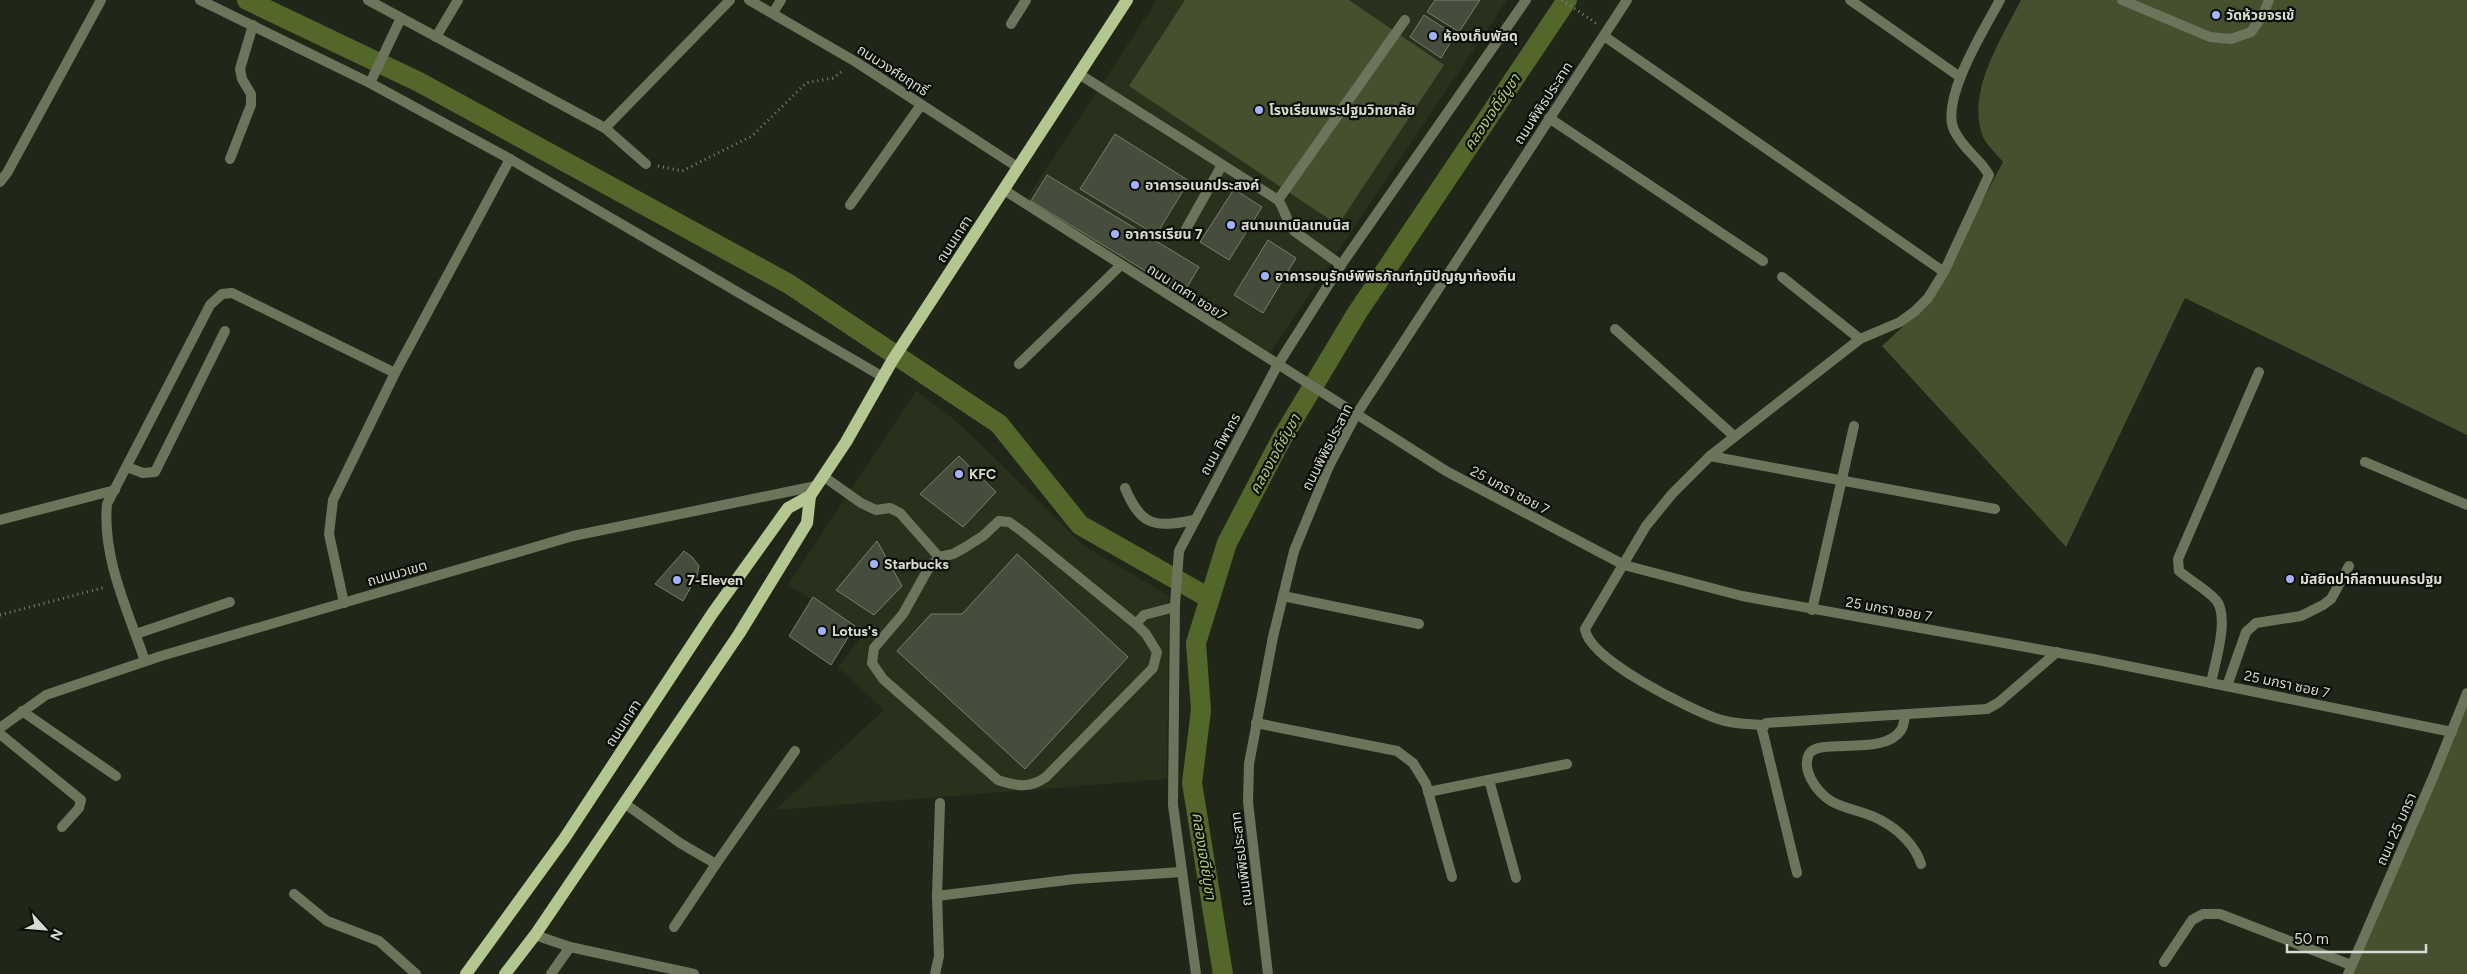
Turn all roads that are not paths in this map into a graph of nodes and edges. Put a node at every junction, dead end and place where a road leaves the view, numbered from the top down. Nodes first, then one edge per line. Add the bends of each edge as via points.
1 (101, 0) edge
2 (200, 0) edge
3 (368, 0) edge
4 (458, 0) edge
5 (730, 0) edge
6 (748, 0) edge
7 (781, 0) edge
8 (1026, 0) edge
9 (1526, 0) edge
10 (1627, 0) edge
11 (1850, 0) edge
12 (2000, 0) edge
13 (2122, 0) edge
14 (2269, 0) edge
15 (1122, 2) edge
16 (773, 13) junction
17 (400, 18) junction
18 (1405, 20) dead end
19 (253, 24) junction
20 (1010, 24) dead end
21 (1604, 36) junction
22 (436, 37) junction
23 (1079, 74) junction
24 (1960, 77) junction
25 (371, 81) junction
26 (921, 105) junction
27 (1549, 118) junction
28 (605, 128) junction
29 (230, 159) dead end
30 (510, 159) junction
31 (646, 164) road end
32 (1222, 165) junction
33 (1019, 168) junction
34 (0, 182) edge
35 (1004, 190) junction
36 (1278, 200) junction
37 (850, 205) dead end
38 (1186, 229) dead end
39 (1763, 261) dead end
40 (1341, 264) junction
41 (1121, 265) junction
42 (1944, 272) junction
43 (1782, 277) dead end
44 (1615, 329) dead end
45 (225, 331) dead end
46 (1860, 339) junction
47 (1019, 364) dead end
48 (1277, 366) junction
49 (2258, 372) dead end
50 (394, 373) junction
51 (883, 377) junction
52 (1356, 416) junction
53 (1854, 426) dead end
54 (1734, 436) junction
55 (1710, 456) junction
56 (2365, 462) dead end
57 (126, 468) junction
58 (1841, 480) junction
59 (816, 486) junction
60 (1125, 488) dead end
61 (115, 490) junction
62 (2467, 505) edge
63 (1995, 510) dead end
64 (0, 520) edge
65 (1194, 520) junction
66 (939, 557) junction
67 (1624, 565) junction
68 (2348, 566) dead end
69 (1283, 596) junction
70 (230, 602) dead end
71 (344, 603) junction
72 (1175, 606) junction
73 (1812, 610) junction
74 (1136, 624) junction
75 (1419, 624) dead end
76 (136, 634) junction
77 (2057, 652) junction
78 (145, 661) junction
79 (2211, 683) junction
80 (2227, 686) junction
81 (2467, 693) edge
82 (22, 711) junction
83 (1905, 716) junction
84 (1256, 723) junction
85 (1763, 725) junction
86 (0, 728) edge
87 (2452, 732) junction
88 (0, 734) edge
89 (795, 752) dead end
90 (1567, 764) dead end
91 (116, 776) dead end
92 (1489, 780) junction
93 (1428, 792) junction
94 (624, 803) junction
95 (940, 804) dead end
96 (62, 826) dead end
97 (716, 864) junction
98 (1921, 864) dead end
99 (1182, 872) junction
100 (1797, 873) dead end
101 (1452, 877) dead end
102 (1516, 878) dead end
103 (294, 894) dead end
104 (936, 896) junction
105 (674, 928) dead end
106 (536, 935) junction
107 (570, 947) junction
108 (2164, 962) dead end
109 (2350, 970) edge
110 (416, 974) edge
111 (466, 974) edge
112 (505, 974) edge
113 (551, 974) edge
114 (694, 974) edge
115 (935, 974) edge
116 (1196, 974) edge
117 (1268, 974) edge

1 - 34 street
2 - 19 street
3 - 17 street
4 - 22 street
5 - 28 street
6 - 16 street, ถนนวงศ์ยฤทธิ์
7 - 16 street
8 - 20 street
9 - 40 street, ถนน ทิพากร
10 - 21 street, ถนนพิพิธประสาท
11 - 24 street
12 - 24 street
13 - 14 street via 2210,37 2231,39 2251,32
15 - 23 main road, ถนนเทศา
16 - 26 street, ถนนวงศ์ยฤทธิ์
17 - 22 street
17 - 25 street
18 - 36 street
19 - 25 street
19 - 29 street via 240,69 251,94 251,105
21 - 27 street, ถนนพิพิธประสาท
21 - 42 street
22 - 28 street
23 - 32 street
23 - 33 main road, ถนนเทศา
24 - 42 street via 1953,101 1953,128 1963,147 1989,175
25 - 30 street
26 - 33 street, ถนนวงศ์ยฤทธิ์
26 - 37 street
27 - 39 street
27 - 52 street, ถนนพิพิธประสาท
28 - 31 street
30 - 50 street
30 - 51 street
32 - 36 street
32 - 38 street
33 - 35 main road, ถนนเทศา
35 - 41 street, ถนน เทศา ซอย7
35 - 51 main road, ถนนเทศา
36 - 40 street via 1294,231
40 - 48 street, ถนน ทิพากร
41 - 47 street
41 - 48 street, ถนน เทศา ซอย7
42 - 46 street via 1928,298 1915,311 1900,322
43 - 46 street
44 - 54 street
45 - 57 street via 155,472 142,473
46 - 54 street
48 - 52 street, ถนน เทศา ซอย7
48 - 65 street, ถนน ทิพากร
49 - 79 street via 2178,559 2179,571 2215,600 2222,610
50 - 57 street via 232,293 222,294 210,305
50 - 71 street via 333,500 329,534
51 - 59 main road, ถนนเทศา via 846,442
52 - 67 street, 25 มกรา ซอย 7 via 1446,471
52 - 69 street, ถนนพิพิธประสาท via 1329,466 1294,550
53 - 58 street
54 - 55 street
55 - 58 street
55 - 67 street via 1646,526
56 - 62 street
57 - 61 street
58 - 63 street
58 - 73 street
59 - 66 street via 876,510 890,508 900,512
59 - 71 street, ถนนนวเขต via 573,536
59 - 94 main road, ถนนเทศา via 807,523 740,634
59 - 111 main road, ถนนเทศา via 782,515 712,614 564,839
60 - 65 street via 1134,509 1147,520 1172,524
61 - 64 street
61 - 76 street via 107,504 105,527 118,584
65 - 72 street, ถนน ทิพากร via 1182,541 1177,560
66 - 74 street via 964,548 999,521 1009,522
66 - 74 street via 903,614 874,648 872,663 883,679 991,774 1012,785 1028,786 1046,777 1153,668 1157,652
67 - 73 street, 25 มกรา ซอย 7 via 1742,596
67 - 85 street via 1585,629 1586,636 1629,676 1718,719
68 - 80 street via 2331,599 2323,605 2302,616 2256,623 2246,632
69 - 75 street
69 - 84 street, ถนนพิพิธประสาท
70 - 76 street
71 - 78 street, ถนนนวเขต
72 - 74 street via 1144,615
72 - 99 street, ถนน ทิพากร via 1173,805
73 - 77 street, 25 มกรา ซอย 7
76 - 78 street
77 - 79 street, 25 มกรา ซอย 7
77 - 83 street via 1987,709
78 - 82 street, ถนนนวเขต via 46,695
79 - 80 street, 25 มกรา ซอย 7
80 - 87 street, 25 มกรา ซอย 7
81 - 87 street, ถนน 25 มกรา
82 - 86 street, ถนนนวเขต
82 - 91 street
83 - 85 street via 1782,720
83 - 98 street via 1902,729 1896,736 1862,746 1842,748 1827,745 1816,748 1810,752 1808,772 1817,790 1830,802 1885,822 1917,850
84 - 93 street via 1397,751 1413,763
84 - 117 street, ถนนพิพิธประสาท via 1249,764 1248,802
85 - 100 street
87 - 109 street, ถนน 25 มกรา
88 - 96 street via 81,800 79,808
89 - 97 street
90 - 92 street
92 - 93 street
92 - 102 street
93 - 101 street
94 - 97 street
94 - 106 main road, ถนนเทศา
95 - 104 street
97 - 105 street
99 - 104 street via 1075,879
99 - 116 street, ถนน ทิพากร
103 - 110 street via 327,920 379,941
104 - 115 street via 939,956
106 - 107 street
106 - 112 main road, ถนนเทศา
107 - 113 street
107 - 114 street
108 - 109 street via 2192,920 2202,914 2220,914

